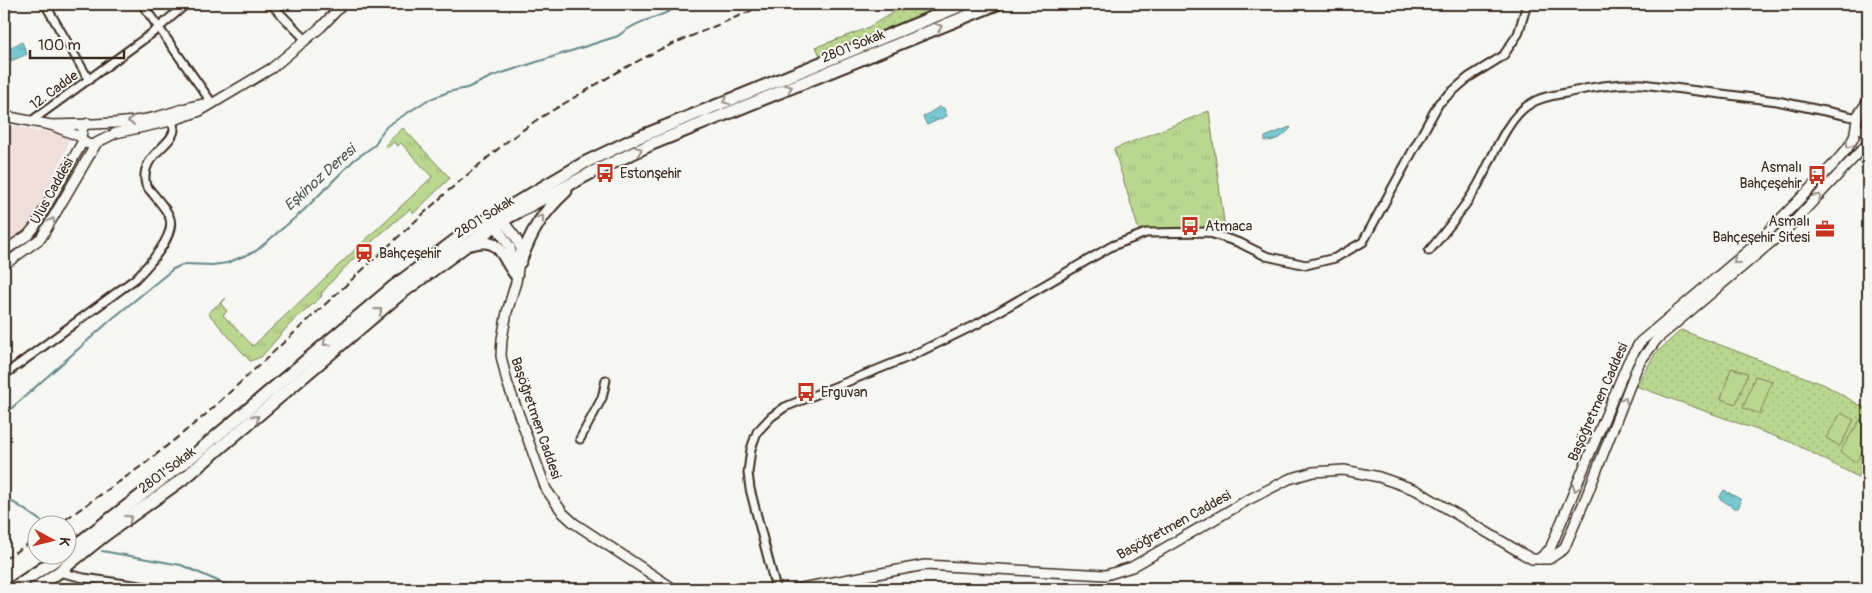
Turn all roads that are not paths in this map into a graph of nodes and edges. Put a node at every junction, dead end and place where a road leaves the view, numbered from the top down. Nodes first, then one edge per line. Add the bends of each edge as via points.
1 (45, 4) edge
2 (142, 4) edge
3 (186, 4) edge
4 (271, 4) edge
5 (343, 4) edge
6 (965, 4) edge
7 (997, 4) edge
8 (1527, 4) edge
9 (159, 28) junction
10 (306, 40) junction
11 (88, 80) junction
12 (1868, 101) edge
13 (212, 103) junction
14 (1861, 115) edge
15 (4, 116) edge
16 (170, 117) junction
17 (30, 122) junction
18 (91, 123) junction
19 (51, 125) junction
20 (1868, 134) edge
21 (82, 139) junction
22 (98, 143) junction
23 (1868, 143) edge
24 (581, 178) junction
25 (497, 221) junction
26 (467, 245) junction
27 (4, 251) edge
28 (1429, 252) dead end
29 (520, 262) junction
30 (4, 264) edge
31 (516, 278) junction
32 (4, 375) edge
33 (606, 380) dead end
34 (1605, 416) junction
35 (1616, 420) junction
36 (580, 439) dead end
37 (78, 543) edge
38 (1539, 559) junction
39 (46, 566) edge
40 (56, 566) edge
41 (59, 572) junction
42 (12, 589) edge
43 (34, 589) edge
44 (161, 589) edge
45 (674, 589) edge
46 (776, 589) edge
47 (796, 589) edge

1 - 11 street
2 - 9 street
3 - 9 street, 12. Cadde
4 - 10 street
5 - 10 street
6 -> 25 main road, 2801 Sokak via 662,127 584,163
24 -> 7 main road, 2801 Sokak via 675,134
8 - 46 street via 1518,34 1503,56 1468,78 1439,103 1363,242 1336,258 1306,265 1266,256 1207,232 1146,233 1112,246 971,327 911,356 796,402 771,417 757,432 748,473
9 - 11 street, 12. Cadde
9 - 13 street
10 - 13 street via 272,68
11 - 17 street, 12. Cadde
12 - 14 street, Başöğretmen Caddesi
13 - 16 street via 198,104
14 - 20 street
14 - 28 street via 1642,84 1602,85 1551,96 1530,103 1518,113 1476,188
14 -> 34 street, Başöğretmen Caddesi via 1848,148 1756,244 1640,342
15 - 17 street
16 -> 18 street
16 - 22 street via 116,133
16 - 32 street via 173,133 153,155 145,173 146,185 169,217 170,231 164,242 135,279
17 - 19 street
18 - 19 street
18 - 21 street via 81,130
18 - 22 street via 99,125 102,131
19 - 21 street
21 - 22 street via 89,144
21 - 27 street, Ulus Caddesi via 34,228
30 -> 22 street, Ulus Caddesi via 41,238
35 -> 23 street, Başöğretmen Caddesi via 1639,365 1657,339 1787,230
24 - 25 main road, 2801 Sokak
29 -> 24 main road via 543,215
25 - 26 main road, 2801 Sokak
25 - 29 street via 511,230 519,243
25 - 31 street via 510,247
25 -> 37 main road, 2801 Sokak via 465,233 393,287 194,455
26 - 31 main road via 480,241 499,248
41 -> 26 main road, 2801 Sokak via 187,476 399,294
29 - 31 street, Başöğretmen Caddesi
31 - 45 street, Başöğretmen Caddesi via 501,356 546,489 574,523
33 - 36 street via 602,398
34 - 35 street
34 -> 38 street, Başöğretmen Caddesi via 1550,549
35 - 38 street, Başöğretmen Caddesi via 1564,549 1549,559
38 - 47 street, Başöğretmen Caddesi via 1523,554 1416,490 1379,476 1344,470 1289,479 1132,567 1106,575 925,566
39 - 42 main road
40 - 41 main road, 2801 Sokak
41 - 43 main road, 2801 Sokak
41 - 44 street

